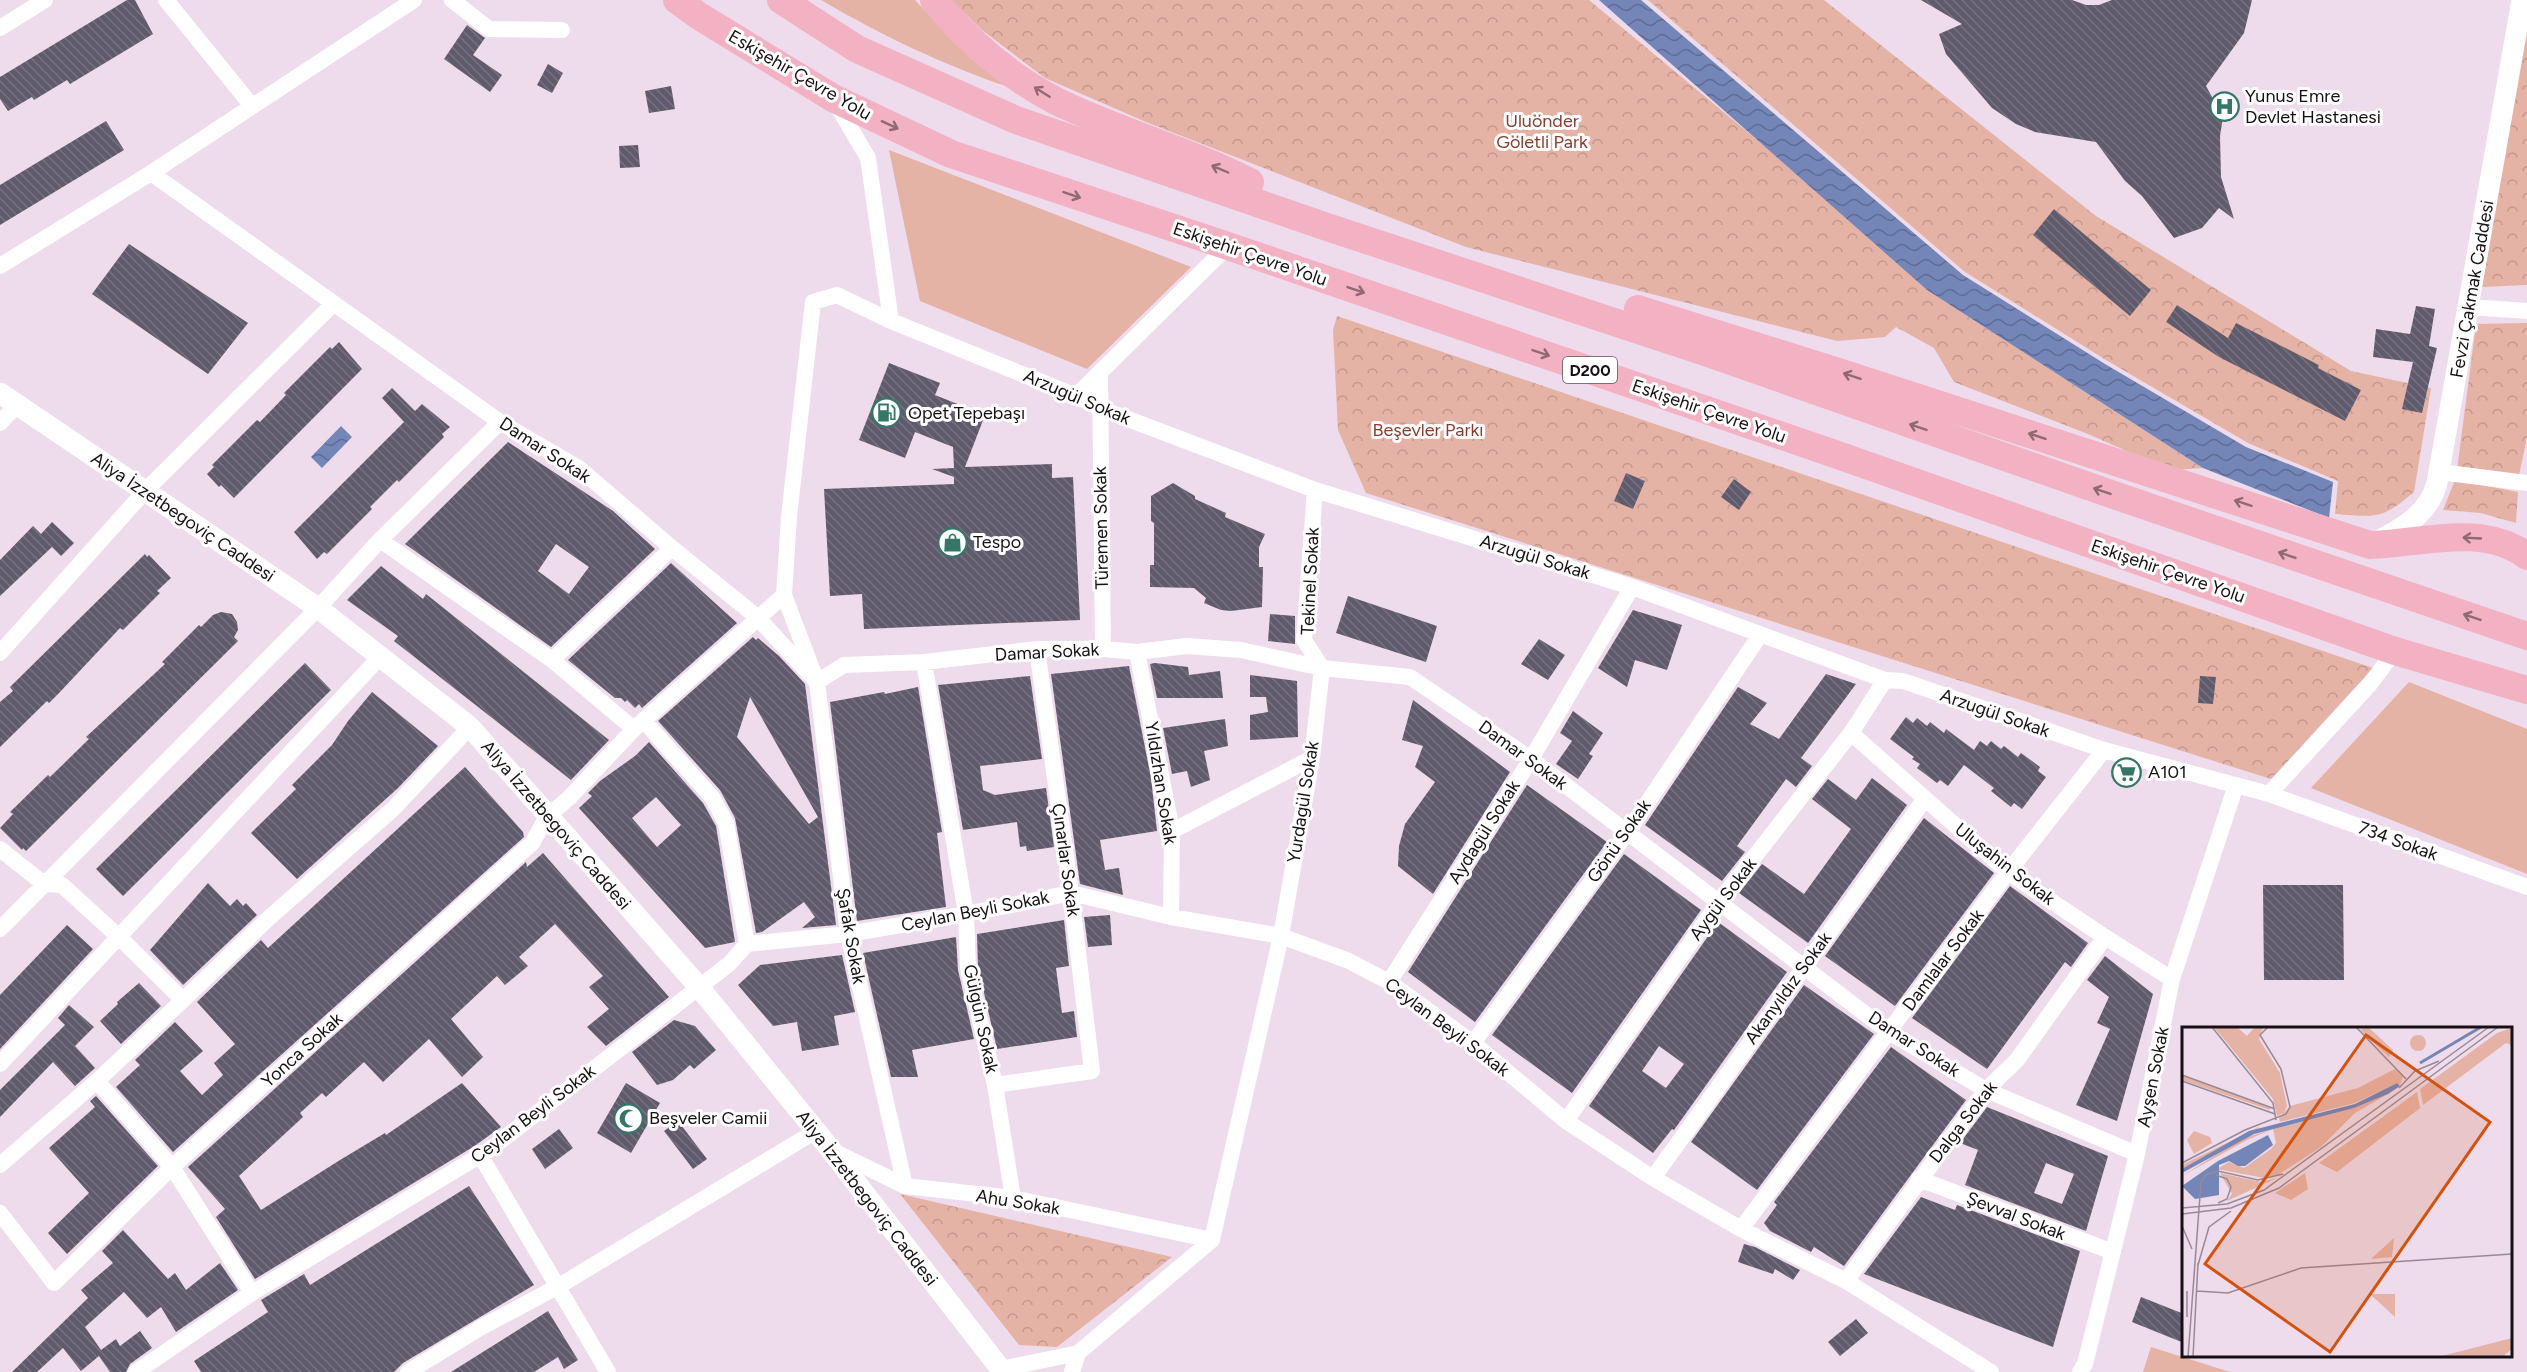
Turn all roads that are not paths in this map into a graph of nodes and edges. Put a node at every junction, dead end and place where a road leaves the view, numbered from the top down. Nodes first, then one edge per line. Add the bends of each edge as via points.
1 (45, 0) edge
2 (166, 0) edge
3 (414, 0) edge
4 (452, 0) edge
5 (670, 0) edge
6 (781, 0) edge
7 (934, 0) edge
8 (2522, 0) edge
9 (688, 8) edge
10 (0, 28) edge
11 (562, 30) dead end
12 (833, 98) junction
13 (252, 106) junction
14 (151, 173) junction
15 (1327, 227) junction
16 (1228, 246) junction
17 (0, 266) edge
18 (1472, 275) junction
19 (333, 304) junction
20 (2469, 307) junction
21 (2527, 311) edge
22 (891, 321) junction
23 (1100, 373) junction
24 (1076, 396) junction
25 (8, 400) edge
26 (1099, 408) junction
27 (500, 422) junction
28 (0, 423) edge
29 (2440, 472) junction
30 (2527, 483) edge
31 (1315, 490) junction
32 (145, 491) junction
33 (380, 540) junction
34 (2370, 545) junction
35 (672, 548) junction
36 (2527, 556) edge
37 (1632, 586) junction
38 (784, 595) junction
39 (318, 608) junction
40 (757, 617) junction
41 (1760, 635) junction
42 (2527, 636) edge
43 (1037, 649) junction
44 (1103, 649) junction
45 (2395, 651) junction
46 (1137, 652) junction
47 (0, 653) edge
48 (380, 657) junction
49 (552, 660) junction
50 (924, 662) junction
51 (1322, 668) junction
52 (1885, 680) junction
53 (818, 682) junction
54 (2527, 690) edge
55 (639, 725) junction
56 (470, 727) junction
57 (1851, 733) junction
58 (2104, 750) junction
59 (1312, 758) junction
60 (1531, 759) junction
61 (2236, 785) junction
62 (2269, 794) junction
63 (1924, 800) junction
64 (547, 816) junction
65 (1172, 831) junction
66 (1627, 833) junction
67 (0, 849) edge
68 (2008, 872) junction
69 (44, 884) junction
70 (2527, 887) edge
71 (1071, 893) junction
72 (1719, 902) junction
73 (966, 914) junction
74 (1171, 917) junction
75 (0, 929) edge
76 (848, 934) junction
77 (1281, 936) junction
78 (2105, 937) junction
79 (120, 938) junction
80 (747, 944) junction
81 (1804, 965) junction
82 (2172, 979) junction
83 (1389, 982) junction
84 (699, 987) junction
85 (183, 1000) junction
86 (1889, 1032) junction
87 (1473, 1043) junction
88 (0, 1064) edge
89 (98, 1081) junction
90 (995, 1085) junction
91 (1986, 1090) junction
92 (1566, 1120) junction
93 (816, 1131) junction
94 (831, 1150) junction
95 (2137, 1154) junction
96 (480, 1155) junction
97 (0, 1165) edge
98 (172, 1167) junction
99 (1653, 1178) junction
100 (1918, 1179) junction
101 (905, 1186) junction
102 (1013, 1198) junction
103 (0, 1213) edge
104 (1741, 1229) junction
105 (1212, 1240) junction
106 (2113, 1252) junction
107 (1846, 1281) junction
108 (560, 1286) junction
109 (252, 1293) junction
110 (1078, 1353) junction
111 (1002, 1371) edge
112 (136, 1372) edge
113 (408, 1372) edge
114 (608, 1372) edge
115 (1072, 1372) edge
116 (1991, 1372) edge
117 (2080, 1372) edge

1 - 10 street
2 - 13 street
3 - 13 street
4 - 11 street via 489,28
5 - 9 highway, Eskişehir Çevre Yolu
6 - 15 highway via 857,49 1016,120
15 -> 7 highway via 1247,181 1056,101 1006,70 961,33
8 - 20 street, Fevzi Çakmak Caddesi
9 - 12 highway, Eskişehir Çevre Yolu / D200
12 -> 16 highway, Eskişehir Çevre Yolu / D200 via 951,154
12 - 22 street via 868,158
13 - 14 street
14 - 17 street
14 - 19 street, Damar Sokak
15 - 18 highway
16 - 23 street
16 -> 45 highway, Eskişehir Çevre Yolu / D200
34 -> 18 highway via 1546,281
42 -> 18 highway
19 - 27 street, Damar Sokak
19 - 32 street
20 - 21 street
20 - 29 street, Fevzi Çakmak Caddesi
22 - 24 street, Arzugül Sokak
22 - 38 street, Arzugül Sokak via 837,295 813,302
23 - 24 street
23 - 26 street, Türemen Sokak
24 - 26 street, Arzugül Sokak
25 - 28 street
25 - 32 street, Aliya İzzetbegoviç Caddesi
26 - 31 street, Arzugül Sokak
26 - 44 street, Türemen Sokak
27 - 33 street
27 - 35 street, Damar Sokak via 580,469
29 - 30 street
29 - 34 street, Fevzi Çakmak Caddesi via 2433,496 2421,513 2403,528
31 - 37 street, Arzugül Sokak
31 - 51 street, Tekinel Sokak via 1304,640
32 - 39 street, Aliya İzzetbegoviç Caddesi
32 - 47 street
33 - 39 street
33 - 49 street
36 -> 34 highway via 2478,537
35 - 40 street, Damar Sokak
35 - 49 street
37 - 41 street, Arzugül Sokak
37 - 60 street, Aydagül Sokak
38 - 40 street
38 - 53 street, Şafak Sokak
39 - 48 street, Aliya İzzetbegoviç Caddesi
39 - 69 street
40 - 53 street, Damar Sokak
40 - 55 street
41 - 52 street, Arzugül Sokak
41 - 66 street, Gönü Sokak
43 - 44 street, Damar Sokak
43 - 50 street, Damar Sokak
43 - 71 street, Çınarlar Sokak
44 - 46 street, Damar Sokak
45 - 54 highway, Eskişehir Çevre Yolu / D200
45 - 62 street via 2370,684
46 - 51 street, Damar Sokak via 1187,646 1241,650
46 - 65 street, Yıldızhan Sokak
48 - 56 street, Aliya İzzetbegoviç Caddesi
48 - 79 street
49 - 55 street
50 - 53 street, Damar Sokak via 844,665
50 - 73 street, Gülgün Sokak
51 - 59 street, Yurdagül Sokak
51 - 60 street, Damar Sokak via 1410,677
52 - 57 street, Aygül Sokak
52 - 58 street, Arzugül Sokak via 1903,681
53 - 76 street, Şafak Sokak
55 - 64 street
55 - 80 street via 712,798 726,823
56 - 64 street, Aliya İzzetbegoviç Caddesi
56 - 85 street via 393,809
57 - 63 street, Uluşahin Sokak
57 - 72 street, Aygül Sokak
58 - 61 street, Arzugül Sokak
58 - 68 street, Damlalar Sokak
59 - 65 street
59 - 77 street, Yurdagül Sokak
60 - 66 street, Damar Sokak
60 - 83 street, Aydagül Sokak
61 - 62 street, Arzugül Sokak
61 - 82 street, Ayşen Sokak
62 - 70 street, 734 Sokak
63 - 68 street, Uluşahin Sokak
63 - 81 street, Akanyıldız Sokak
64 - 84 street, Aliya İzzetbegoviç Caddesi
64 - 98 street, Yonca Sokak via 532,843
65 - 74 street, Yıldızhan Sokak
66 - 72 street, Damar Sokak
66 - 87 street, Gönü Sokak
67 - 69 street
68 - 78 street, Uluşahin Sokak
68 - 86 street, Damlalar Sokak
69 - 75 street
69 - 79 street via 62,885
71 - 73 street, Ceylan Beyli Sokak
71 - 74 street, Ceylan Beyli Sokak
71 - 90 street, Çınarlar Sokak via 1092,1071
72 - 81 street, Damar Sokak
72 - 92 street, Aygül Sokak
73 - 76 street, Ceylan Beyli Sokak
73 - 90 street, Gülgün Sokak via 968,968
74 - 77 street, Ceylan Beyli Sokak
76 - 80 street, Ceylan Beyli Sokak
76 - 101 street, Şafak Sokak
77 - 83 street, Ceylan Beyli Sokak via 1350,961
77 - 105 street, Yurdagül Sokak
78 - 82 street, Uluşahin Sokak
78 - 91 street, Dalga Sokak via 2017,1059
79 - 85 street
79 - 88 street
80 - 84 street, Ceylan Beyli Sokak
81 - 86 street, Damar Sokak
81 - 99 street, Akanyıldız Sokak
82 - 95 street, Ayşen Sokak
83 - 87 street, Ceylan Beyli Sokak
84 - 93 street, Aliya İzzetbegoviç Caddesi
84 - 96 street, Ceylan Beyli Sokak
85 - 89 street
86 - 91 street, Damar Sokak
86 - 104 street, Damlalar Sokak
87 - 92 street, Ceylan Beyli Sokak
89 - 97 street
89 - 98 street
90 - 102 street, Gülgün Sokak
91 - 95 street, Damar Sokak
91 - 100 street, Dalga Sokak
92 - 99 street, Ceylan Beyli Sokak
93 - 94 street, Aliya İzzetbegoviç Caddesi
93 - 108 street
94 - 101 street, Ahu Sokak
94 - 111 street, Aliya İzzetbegoviç Caddesi
95 - 106 street, Ayşen Sokak
96 - 108 street
96 - 109 street, Ceylan Beyli Sokak
98 - 103 street, Yonca Sokak via 54,1283
98 - 109 street
99 - 104 street, Ceylan Beyli Sokak
100 - 106 street, Şevval Sokak
100 - 107 street, Dalga Sokak
101 - 102 street, Ahu Sokak
102 - 105 street, Ahu Sokak
104 - 107 street, Ceylan Beyli Sokak
105 - 110 street
106 - 117 street, Ayşen Sokak
107 - 116 street, Ceylan Beyli Sokak
108 - 113 street
108 - 114 street
109 - 112 street, Ceylan Beyli Sokak
110 - 111 street
110 - 115 street

